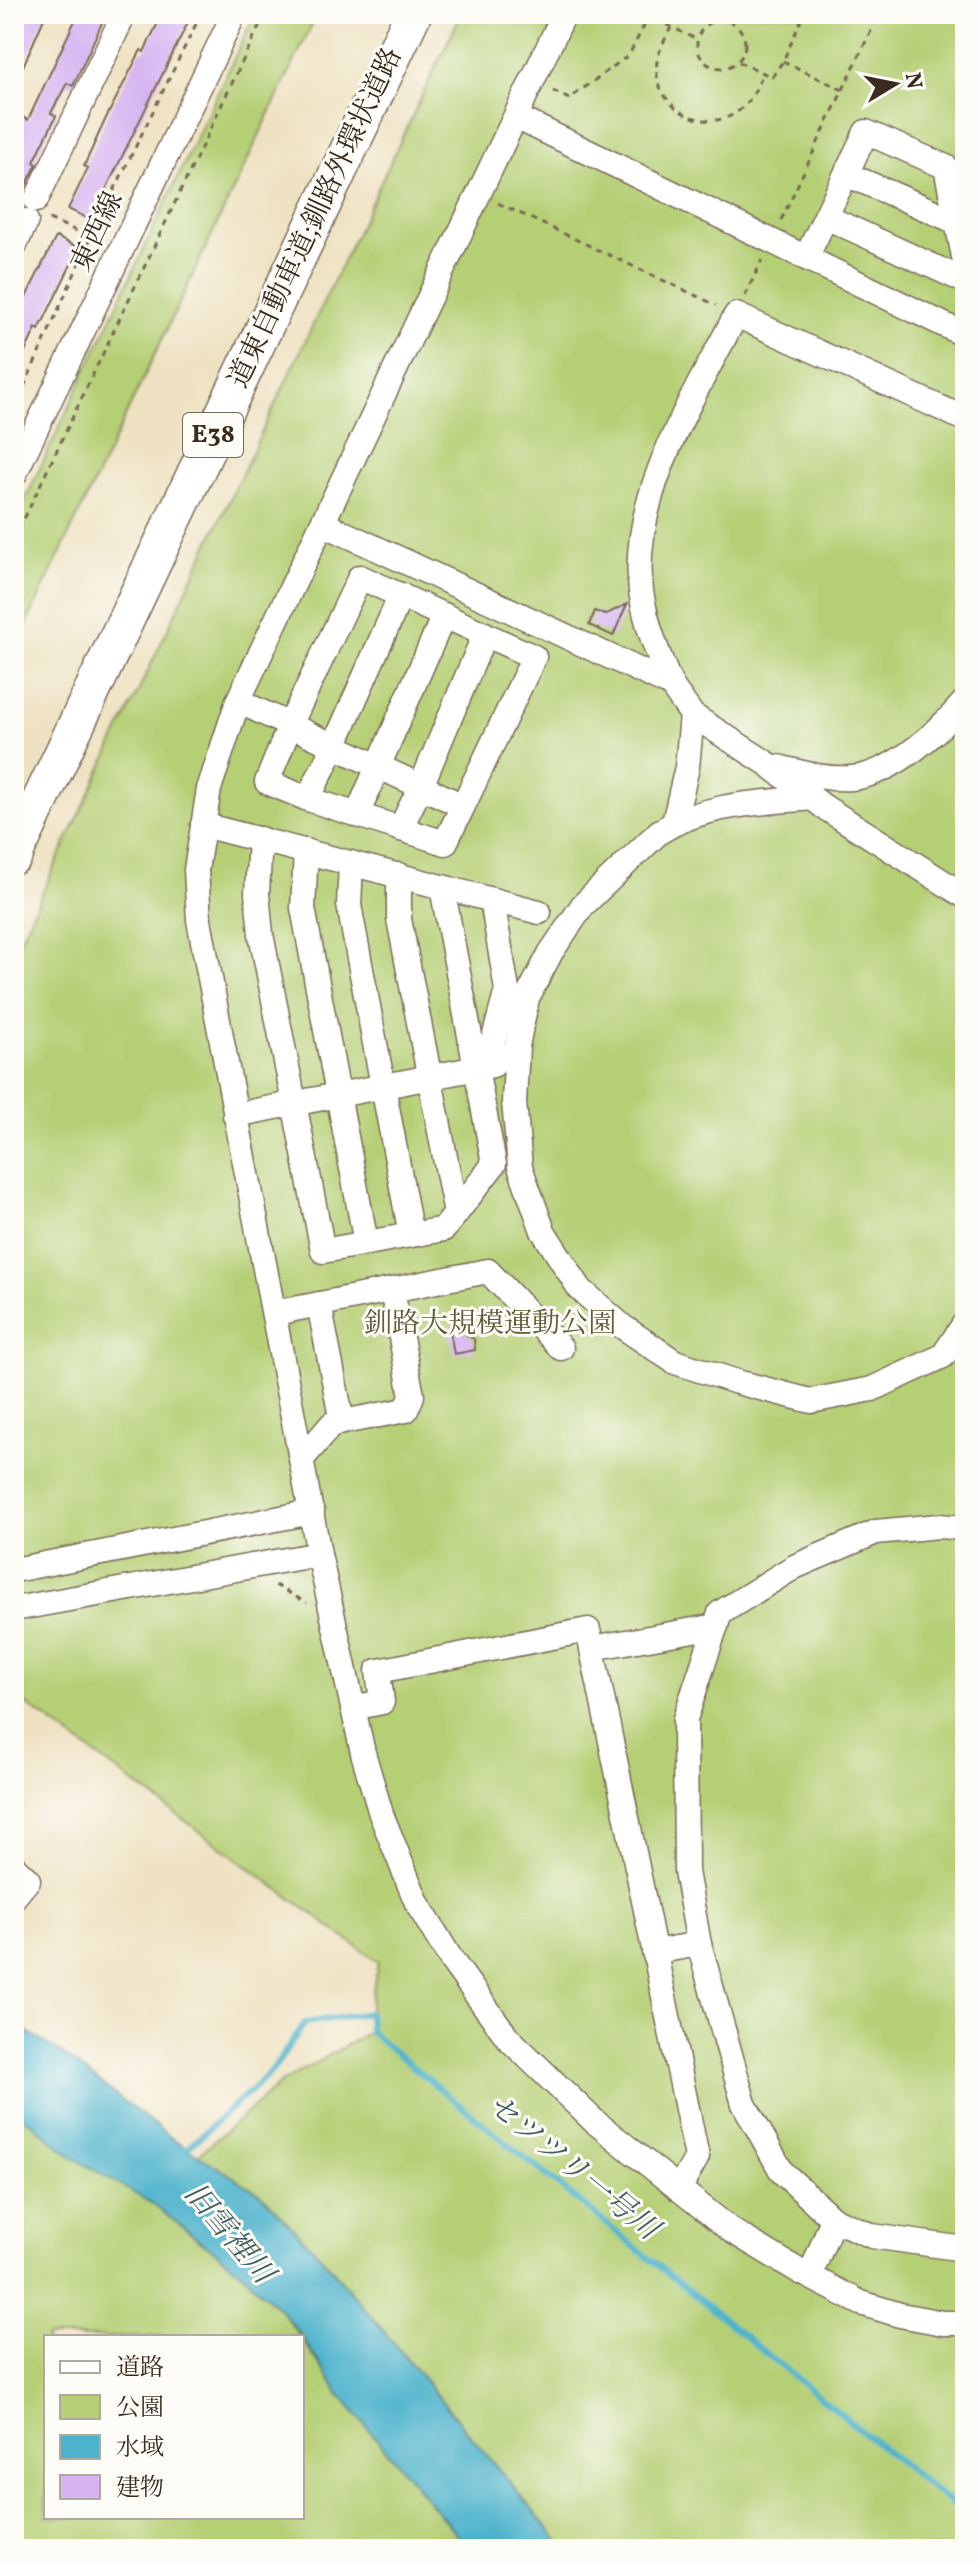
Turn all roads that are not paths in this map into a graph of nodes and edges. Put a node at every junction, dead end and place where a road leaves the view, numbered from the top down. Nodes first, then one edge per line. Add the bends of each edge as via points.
1 (124, 14) edge
2 (234, 14) edge
3 (395, 14) edge
4 (413, 14) edge
5 (564, 14) edge
6 (516, 117) junction
7 (846, 174) junction
8 (826, 217) junction
9 (957, 222) junction
10 (14, 247) edge
11 (806, 258) junction
12 (965, 262) edge
13 (965, 281) edge
14 (965, 335) edge
15 (965, 419) edge
16 (22, 438) edge
17 (14, 475) edge
18 (324, 524) junction
19 (401, 595) junction
20 (444, 615) junction
21 (485, 634) junction
22 (671, 685) junction
23 (238, 701) junction
24 (965, 701) edge
25 (692, 715) junction
26 (290, 725) junction
27 (334, 746) junction
28 (768, 764) junction
29 (379, 767) junction
30 (421, 786) junction
31 (812, 798) junction
32 (308, 799) junction
33 (463, 806) junction
34 (27, 809) edge
35 (357, 815) junction
36 (674, 823) junction
37 (203, 825) junction
38 (400, 829) junction
39 (260, 839) junction
40 (306, 851) junction
41 (14, 856) edge
42 (351, 863) junction
43 (14, 872) edge
44 (399, 875) junction
45 (442, 887) junction
46 (965, 896) edge
47 (492, 900) junction
48 (539, 912) dead end
49 (476, 1068) junction
50 (428, 1077) junction
51 (384, 1086) junction
52 (338, 1095) junction
53 (293, 1104) junction
54 (235, 1115) junction
55 (456, 1214) junction
56 (411, 1235) junction
57 (366, 1243) junction
58 (392, 1290) junction
59 (319, 1304) junction
60 (274, 1313) junction
61 (965, 1323) edge
62 (561, 1348) dead end
63 (342, 1422) junction
64 (302, 1459) junction
65 (312, 1512) junction
66 (965, 1528) edge
67 (108, 1553) junction
68 (319, 1554) junction
69 (14, 1570) edge
70 (115, 1590) junction
71 (14, 1609) edge
72 (716, 1626) junction
73 (592, 1648) junction
74 (353, 1708) junction
75 (14, 1867) edge
76 (14, 1897) edge
77 (699, 1944) junction
78 (654, 1952) junction
79 (679, 2189) junction
80 (833, 2219) junction
81 (965, 2247) edge
82 (810, 2276) junction
83 (965, 2323) edge

1 - 10 street via 35,212
2 - 16 street, 東西線 via 122,251
3 - 34 highway, 道東自動車道;釧路外環状道路 / E38
4 - 34 highway, 道東自動車道;釧路外環状道路 / E38
5 - 6 street
6 - 11 street
6 - 18 street
7 - 8 street
7 - 9 street
7 - 9 street via 866,132 946,167
8 - 11 street
8 - 13 street
9 - 12 street
11 - 14 street
15 - 22 street via 736,315 676,431 648,505 640,544 641,590 650,634
16 - 17 street, 東西線
18 - 22 street
18 - 23 street
19 - 20 street
19 - 26 street via 360,577
19 - 27 street
20 - 21 street
20 - 29 street
21 - 30 street
21 - 33 street via 534,657
22 - 25 street
23 - 26 street
23 - 37 street via 209,789
24 - 28 street via 898,763 854,778
25 - 28 street
25 - 36 street
26 - 27 street
26 - 32 street via 267,782
27 - 29 street
27 - 32 street
28 - 31 street
29 - 30 street
29 - 35 street
30 - 33 street
30 - 38 street
31 - 36 street via 718,807
31 - 46 street
32 - 35 street
33 - 38 street via 445,843
34 - 41 highway, 道東自動車道;釧路外環状道路 / E38
34 - 43 highway
35 - 38 street
36 - 61 street via 583,905 527,998 514,1102 520,1167 543,1231 580,1289 675,1362 811,1401 872,1389 943,1356
37 - 39 street
37 - 54 street via 196,870 199,920
39 - 40 street
39 - 53 street via 261,934
40 - 42 street
40 - 52 street via 303,908
42 - 44 street
42 - 51 street via 349,905
44 - 45 street
44 - 50 street via 399,919
45 - 47 street
45 - 49 street
47 - 48 street
47 - 49 street via 507,990 493,1042 493,1065
49 - 50 street
49 - 55 street via 494,1164
50 - 51 street
50 - 55 street
51 - 52 street
51 - 56 street
52 - 53 street
52 - 57 street
53 - 54 street
53 - 57 street via 323,1251
54 - 60 street
55 - 56 street via 444,1229
56 - 57 street
58 - 59 street
58 - 62 street via 488,1271
58 - 63 street via 412,1396 406,1410
59 - 60 street
59 - 63 street
60 - 64 street
63 - 64 street via 332,1424
64 - 65 street
65 - 67 street
65 - 68 street
66 - 72 street via 876,1532 794,1567 720,1613
67 - 69 street
67 - 70 street
68 - 70 street
68 - 74 street
70 - 71 street
72 - 73 street
72 - 77 street via 685,1719 686,1871
73 - 74 street via 588,1630 378,1671 382,1702
73 - 78 street
74 - 79 street via 381,1814 417,1903 452,1961 508,2038 594,2121
75 - 76 street via 28,1880
77 - 78 street
77 - 80 street via 744,2104 782,2172
78 - 79 street via 697,2157
79 - 82 street via 732,2231
80 - 81 street via 872,2236
80 - 82 street
82 - 83 street via 861,2303 900,2315

